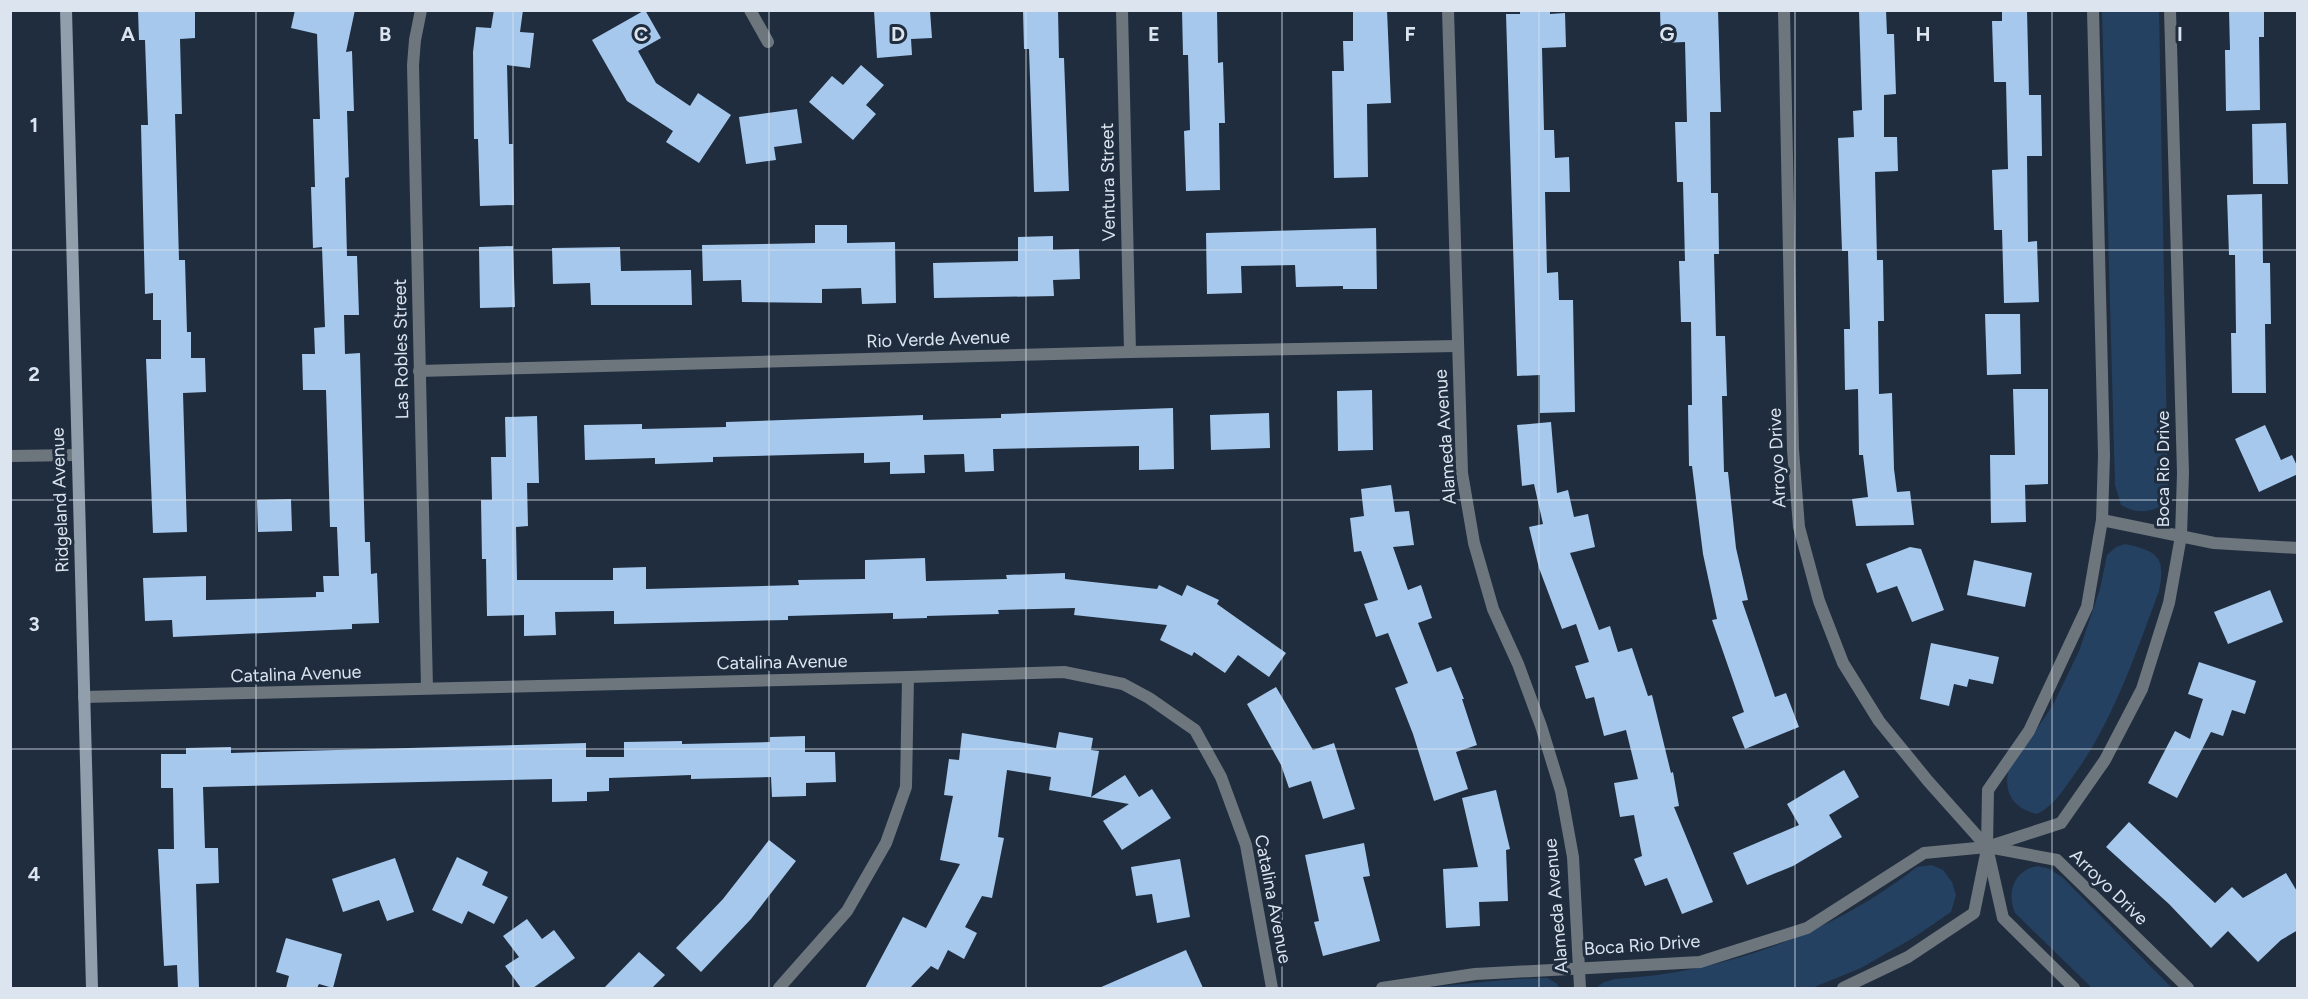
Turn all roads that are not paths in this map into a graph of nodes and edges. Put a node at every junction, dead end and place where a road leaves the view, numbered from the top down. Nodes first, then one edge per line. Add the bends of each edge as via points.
1 (66, 10) edge
2 (421, 10) edge
3 (750, 10) edge
4 (1122, 10) edge
5 (1448, 10) edge
6 (1784, 10) edge
7 (2093, 10) edge
8 (2170, 10) edge
9 (768, 42) dead end
10 (1457, 346) junction
11 (1130, 352) junction
12 (419, 371) junction
13 (77, 455) junction
14 (10, 456) edge
15 (2102, 520) junction
16 (2181, 536) junction
17 (2298, 548) edge
18 (908, 677) junction
19 (427, 688) junction
20 (84, 697) junction
21 (1987, 847) junction
22 (1580, 967) junction
23 (92, 988) edge
24 (779, 988) edge
25 (1272, 988) edge
26 (1382, 988) edge
27 (1581, 988) edge
28 (1843, 988) edge
29 (2074, 988) edge
30 (2188, 988) edge

1 - 13 street, Ridgeland Avenue
2 - 12 street, Las Robles Street via 413,65
3 - 9 street
4 - 11 street, Ventura Street
5 - 10 street, Alameda Avenue
6 - 21 street, Arroyo Drive via 1798,527 1819,601 1843,663 1879,722
7 - 15 street via 2104,455
8 - 16 street, Boca Rio Drive via 2183,473
10 - 11 street, Rio Verde Avenue
10 - 22 street, Alameda Avenue via 1462,473 1474,543 1493,609 1518,664 1561,791 1573,857
11 - 12 street, Rio Verde Avenue
12 - 19 street, Las Robles Street
13 - 14 street
13 - 20 street, Ridgeland Avenue
15 - 16 street
15 - 21 street via 2087,607 2029,731 1988,790
16 - 17 street via 2214,543
16 - 21 street, Boca Rio Drive via 2169,603 2142,689 2105,760 2061,823
18 - 19 street, Catalina Avenue
18 - 24 street via 906,788 886,843 847,911
18 - 25 street, Catalina Avenue via 1064,672 1123,684 1195,730 1221,777 1246,844
19 - 20 street, Catalina Avenue
20 - 23 street, Ridgeland Avenue
21 - 22 street, Boca Rio Drive via 1924,854 1806,928 1700,962
21 - 28 street via 1974,913 1908,957
21 - 29 street, Arroyo Drive via 2002,918
21 - 30 street, Arroyo Drive via 2057,860
22 - 26 street, Boca Rio Drive via 1475,974
22 - 27 street, Alameda Avenue

